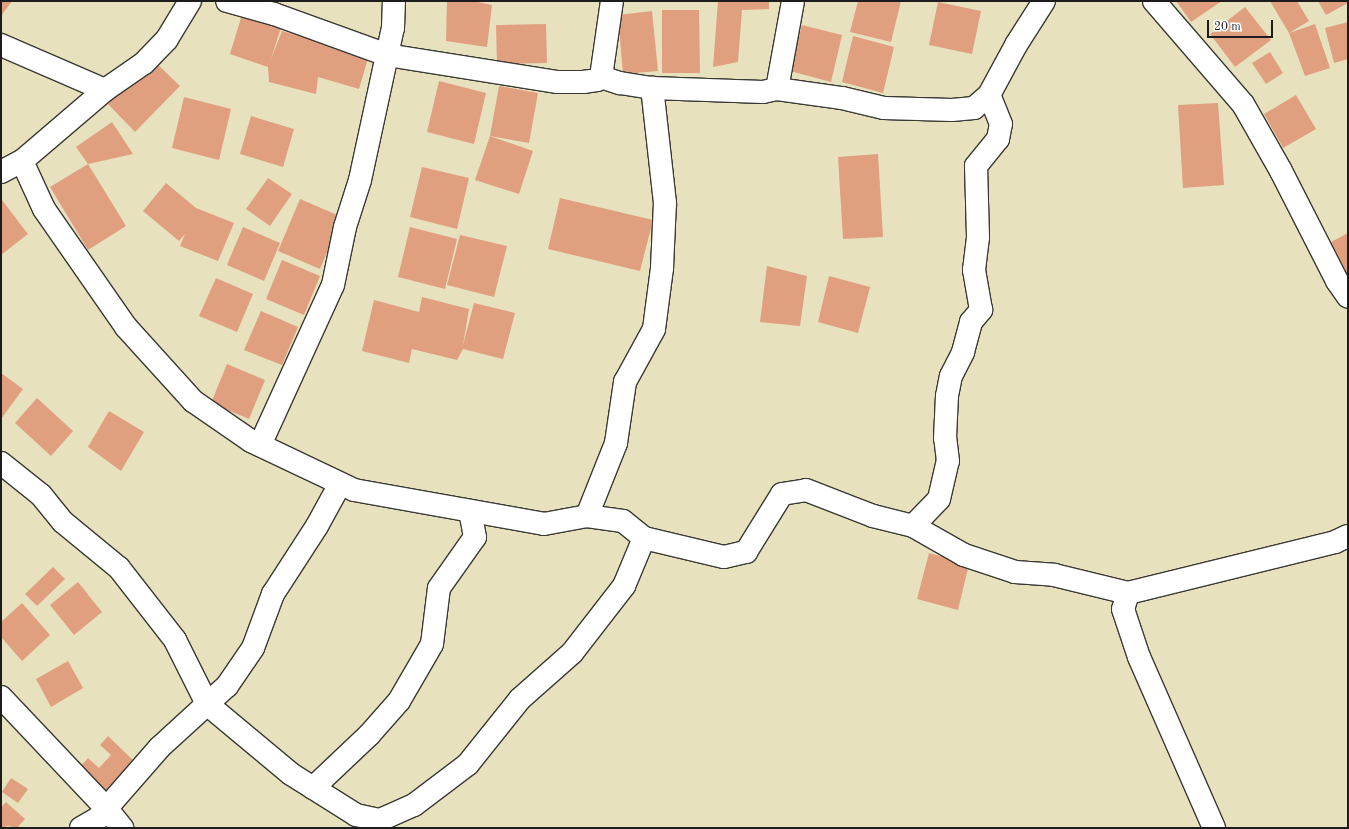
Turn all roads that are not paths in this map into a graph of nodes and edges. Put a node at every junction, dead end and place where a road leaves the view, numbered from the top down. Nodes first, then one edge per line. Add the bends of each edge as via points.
1 (190, 1) edge
2 (227, 1) edge
3 (394, 1) edge
4 (612, 1) edge
5 (793, 1) edge
6 (1044, 1) edge
7 (1154, 1) edge
8 (1, 45) edge
9 (387, 55) junction
10 (602, 77) junction
11 (652, 88) junction
12 (776, 89) junction
13 (105, 90) junction
14 (989, 95) junction
15 (22, 161) junction
16 (1, 172) edge
17 (1348, 297) edge
18 (260, 445) junction
19 (1, 463) edge
20 (340, 484) junction
21 (470, 512) junction
22 (587, 516) junction
23 (913, 526) junction
24 (1348, 536) edge
25 (644, 538) junction
26 (1128, 593) junction
27 (1, 697) edge
28 (207, 704) junction
29 (313, 788) junction
30 (106, 808) junction
31 (81, 828) edge
32 (122, 828) edge
33 (1214, 828) edge

1 - 13 street via 168,39 144,63
2 - 9 street via 274,14
3 - 9 street
4 - 10 street
5 - 12 street
6 - 14 street
7 - 17 street via 1243,104 1281,171 1337,281
8 - 13 street
9 - 10 street via 558,82 597,80
9 - 18 street via 360,180 345,227 333,285
10 - 11 street
11 - 12 street via 763,92
11 - 22 street via 665,203 662,268 654,329 624,382 616,443
12 - 14 street via 842,98 884,108 912,109 974,108
13 - 15 street
14 - 23 street via 1001,124 998,139 976,166 978,237 974,270 981,310 971,322 950,383 945,438 948,461 939,499
15 - 16 street
15 - 18 street via 44,209 126,327 193,401
18 - 20 street
19 - 28 street via 41,495 63,522 119,568 175,640
20 - 21 street via 354,490
20 - 28 street via 273,594 253,648 227,686
21 - 22 street via 544,524
21 - 29 street via 475,538 439,588 432,644 399,700 369,735
22 - 25 street via 623,521
23 - 25 street via 873,516 806,490 782,494 746,552 724,557
23 - 26 street via 964,555 1015,572 1054,575
24 - 26 street via 1335,542
25 - 29 street via 624,586 572,654 520,700 468,764 420,800 380,820 356,815
26 - 33 street via 1123,609 1139,657
27 - 30 street
28 - 29 street via 292,774
28 - 30 street via 159,748
30 - 31 street via 98,818
30 - 32 street

